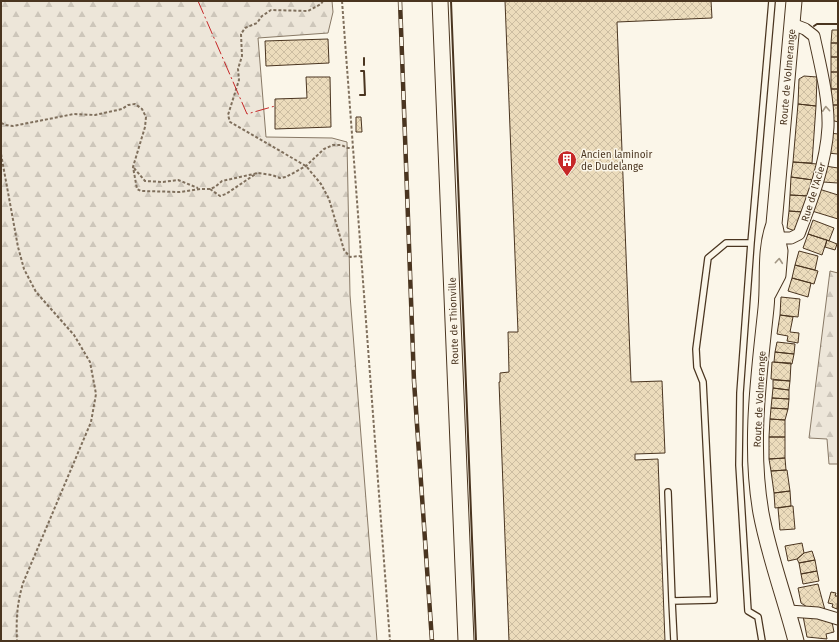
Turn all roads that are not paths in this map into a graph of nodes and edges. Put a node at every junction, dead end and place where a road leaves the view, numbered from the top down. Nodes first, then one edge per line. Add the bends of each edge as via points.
1 (440, 1) edge
2 (772, 1) edge
3 (794, 1) edge
4 (792, 24) junction
5 (833, 128) edge
6 (776, 231) junction
7 (751, 243) junction
8 (668, 492) dead end
9 (672, 601) junction
10 (789, 611) junction
11 (838, 619) edge
12 (466, 641) edge
13 (674, 641) edge
14 (762, 641) edge
15 (796, 641) edge

1 - 12 main road, Route de Thionville
2 - 7 lane
3 - 4 main road, Route de Volmerange
5 -> 4 street, Rue de l'Acier via 814,36
4 - 6 main road, Route de Volmerange
5 - 6 street, Rue de l'Acier via 818,182 799,234 791,238
6 - 10 main road, Route de Volmerange via 780,251 778,275 767,297 756,433 761,513
7 - 9 lane via 726,243 708,258 696,349 697,366 702,382 714,600
7 - 14 lane via 740,393 739,465 748,611 758,616
8 - 9 lane
9 - 13 lane
10 - 11 street via 818,613
10 - 15 main road, Route de Volmerange

